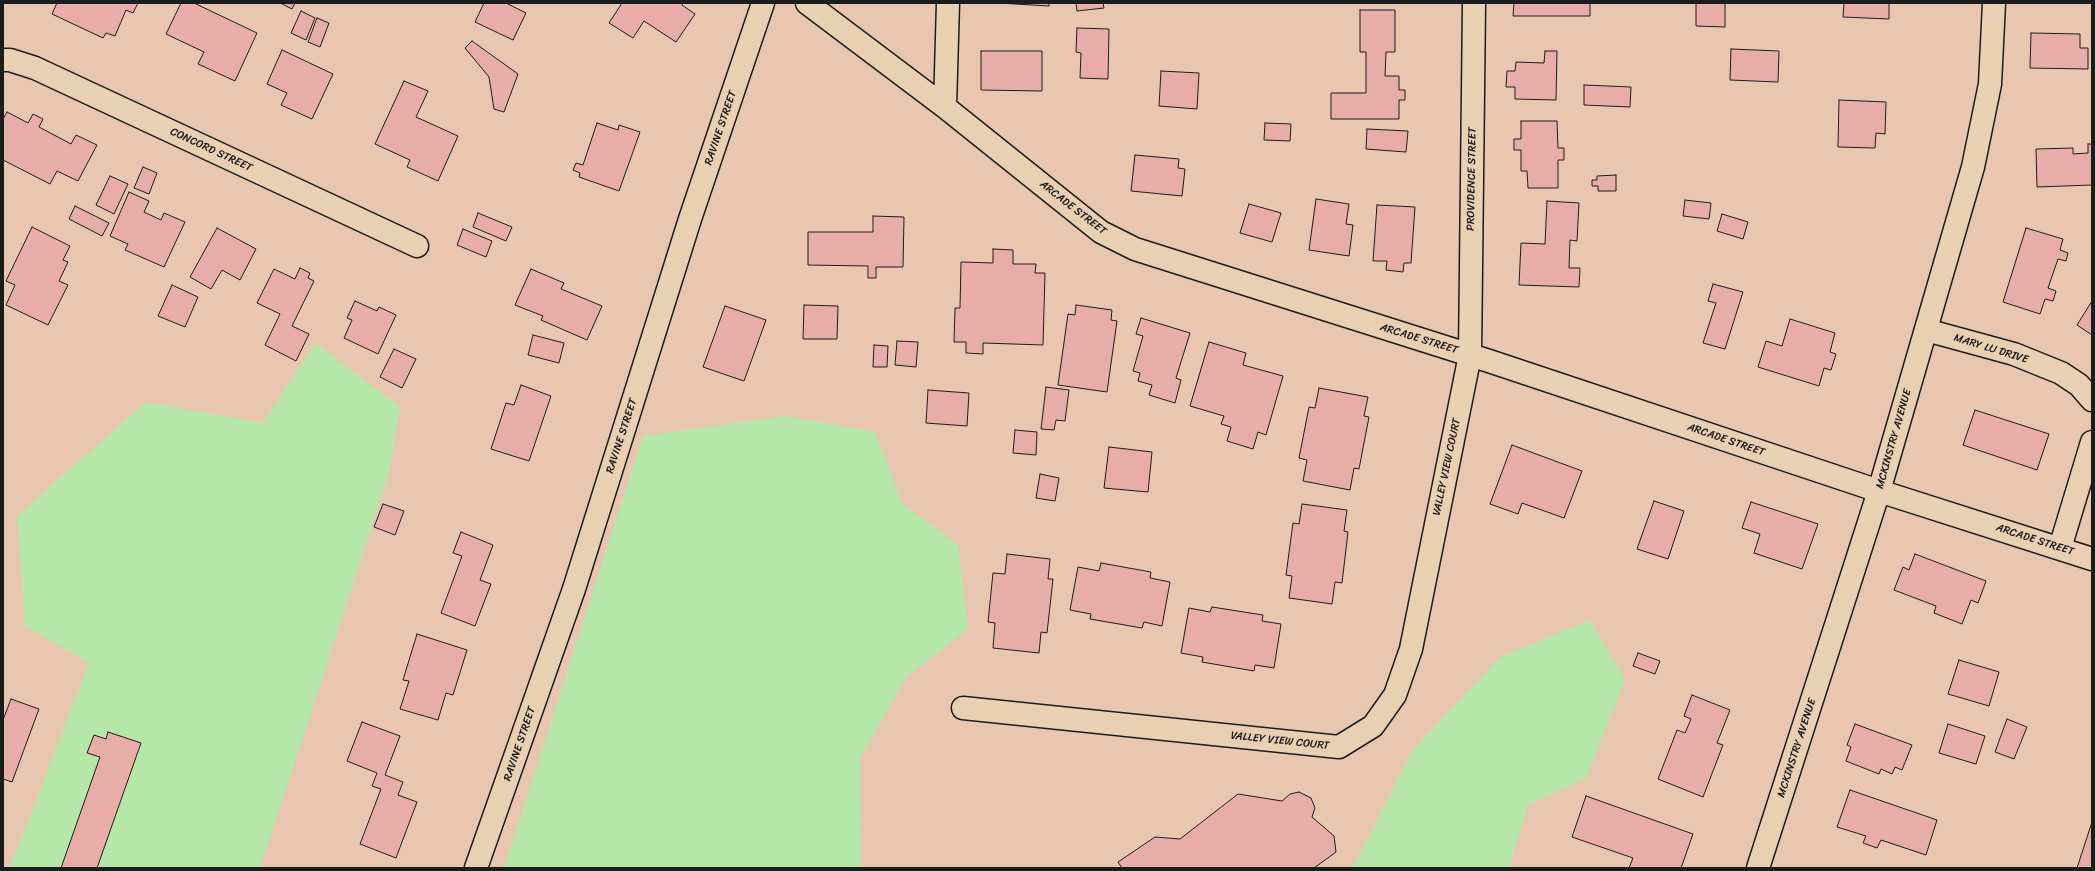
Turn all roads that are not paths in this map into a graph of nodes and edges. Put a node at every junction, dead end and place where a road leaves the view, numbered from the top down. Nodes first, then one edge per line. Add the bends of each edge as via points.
1 (763, 3) edge
2 (807, 3) edge
3 (948, 3) edge
4 (1474, 3) edge
5 (1994, 3) edge
6 (3, 60) edge
7 (945, 107) junction
8 (417, 246) dead end
9 (1926, 330) junction
10 (1470, 355) junction
11 (2092, 400) edge
12 (2092, 442) edge
13 (1878, 491) junction
14 (2060, 548) junction
15 (2092, 558) edge
16 (963, 708) dead end
17 (476, 868) edge
18 (1758, 868) edge

1 - 17 street, RAVINE STREET via 690,219 574,589
2 - 7 street, ARCADE STREET
3 - 7 street
4 - 10 street, PROVIDENCE STREET
5 - 9 street, MCKINSTRY AVENUE via 1992,65 1987,102 1973,167
6 - 8 street, CONCORD STREET via 35,68
7 - 10 street, ARCADE STREET via 1101,232 1135,249
9 - 11 street, MARY LU DRIVE via 2014,354 2061,373 2079,385
9 - 13 street, MCKINSTRY AVENUE
10 - 13 street, ARCADE STREET
10 - 16 street, VALLEY VIEW COURT via 1411,648 1395,695 1373,726 1339,747
12 - 14 street
13 - 14 street, ARCADE STREET
13 - 18 street, MCKINSTRY AVENUE
14 - 15 street, ARCADE STREET

